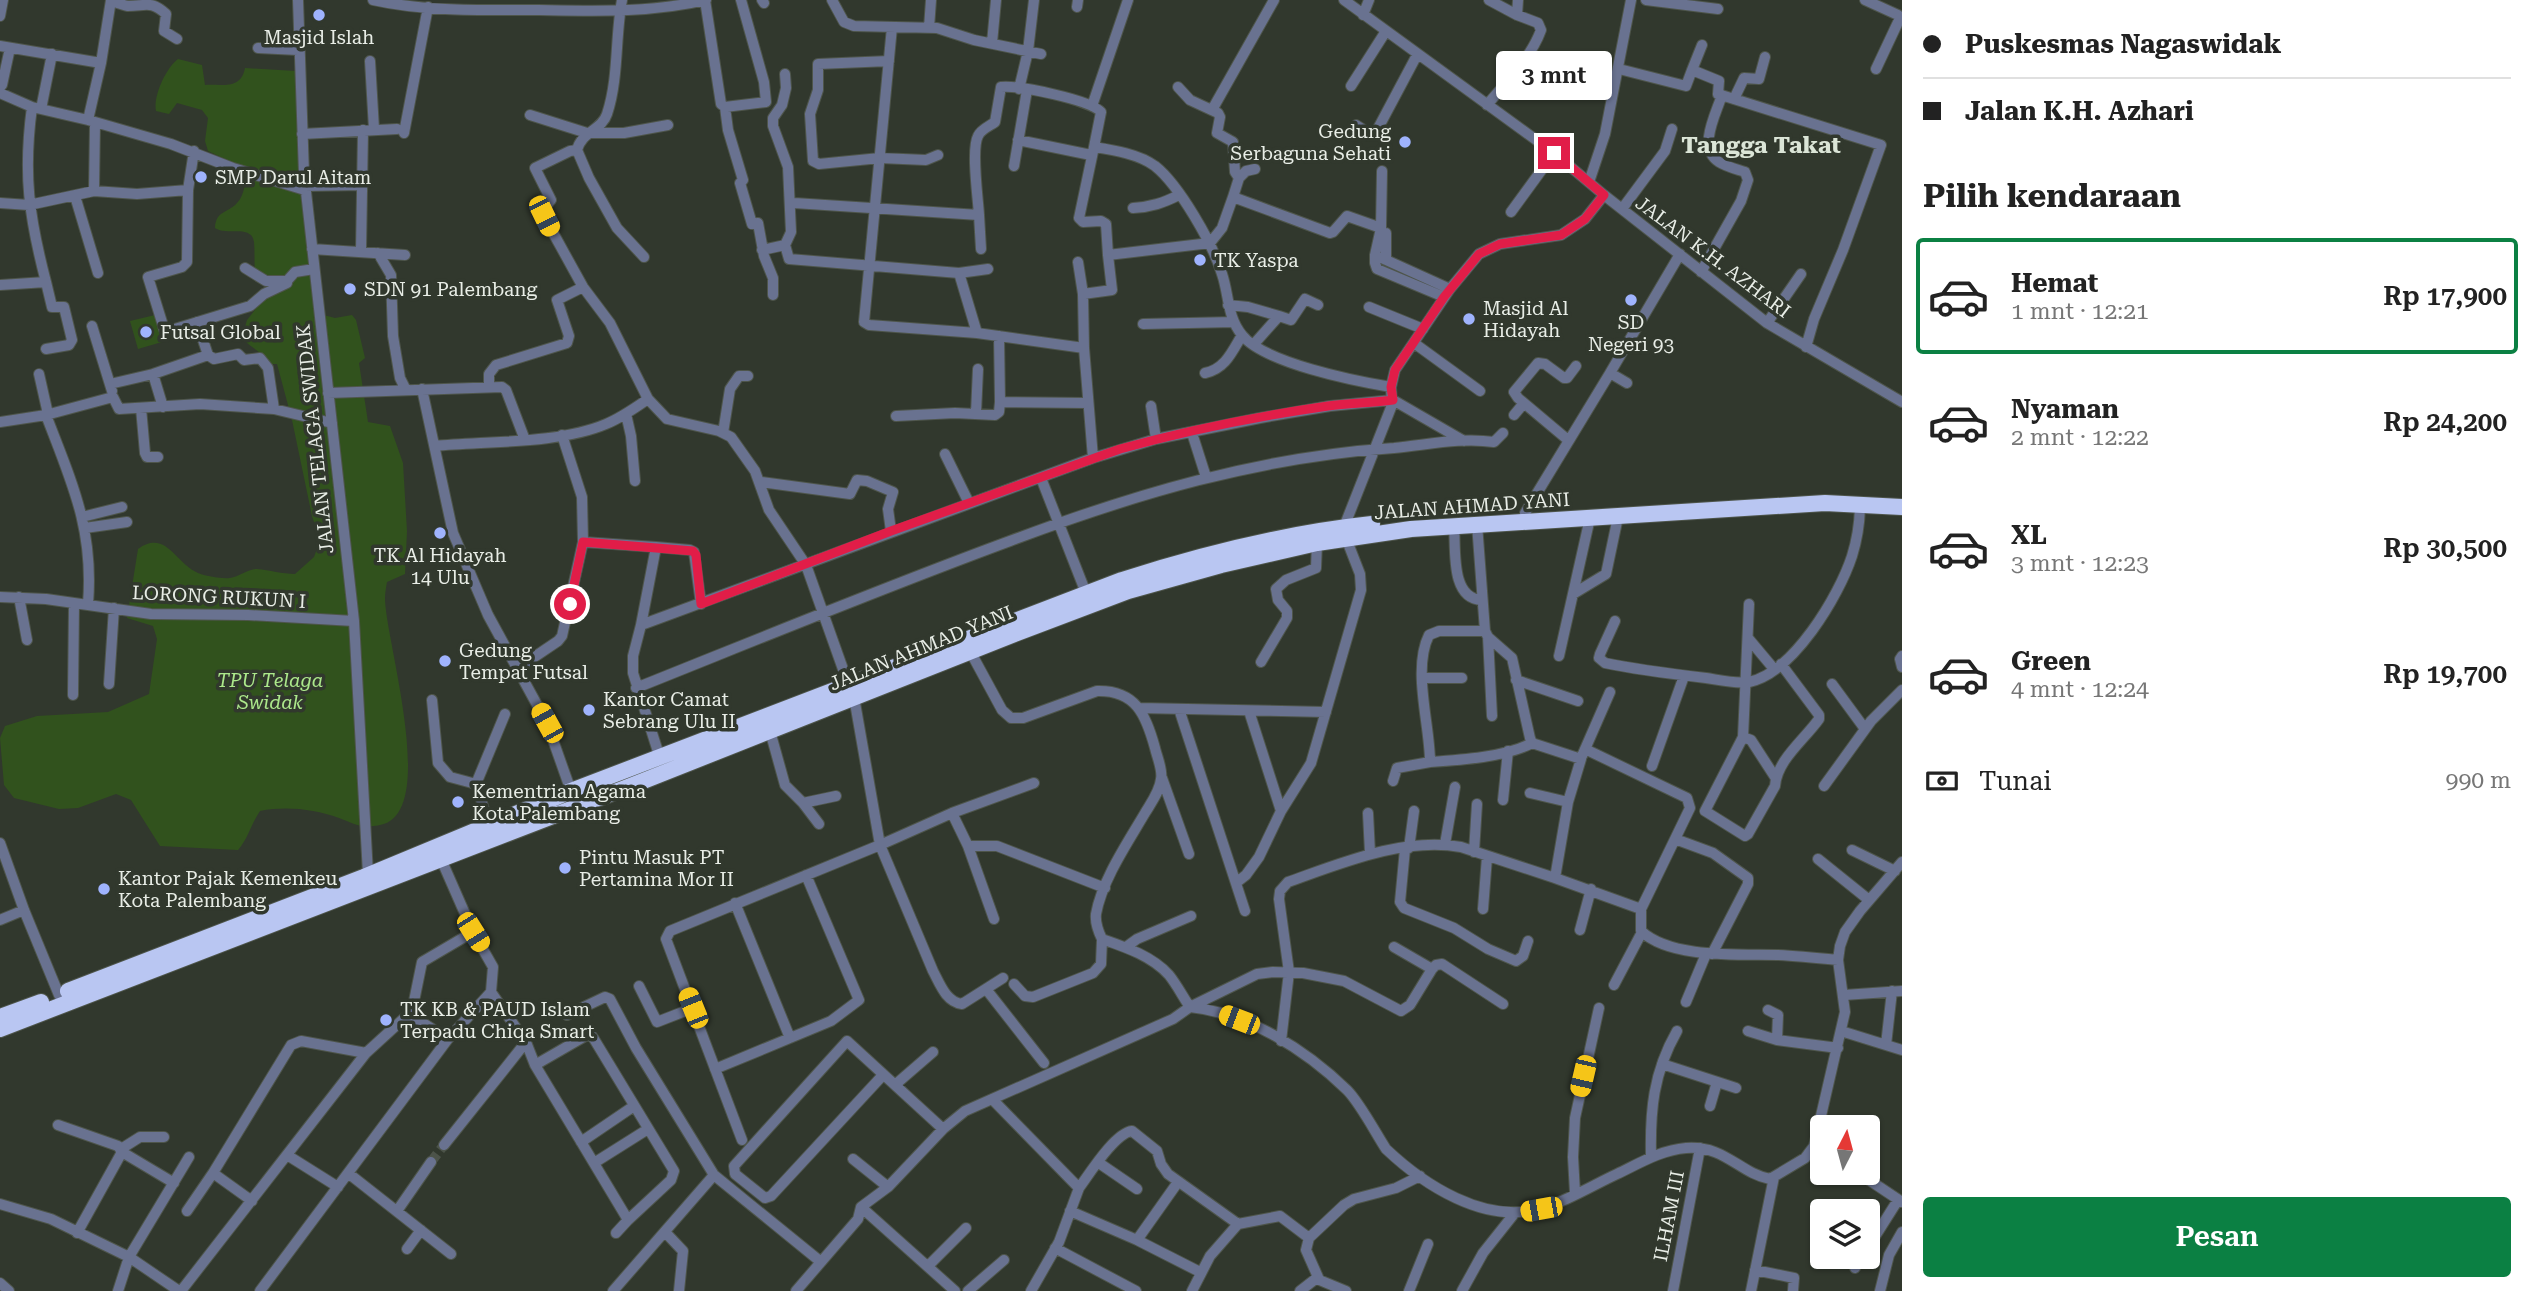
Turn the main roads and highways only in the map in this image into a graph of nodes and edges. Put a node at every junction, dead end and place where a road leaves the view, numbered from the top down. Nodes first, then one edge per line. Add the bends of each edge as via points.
1 (1902, 497) edge
2 (1902, 507) edge
3 (1345, 532) junction
4 (851, 691) junction
5 (369, 880) junction
6 (0, 1017) edge
7 (0, 1029) edge

1 - 3 highway, JALAN AHMAD YANI via 1823,494 1420,519
2 - 3 highway, JALAN AHMAD YANI via 1825,503
3 - 4 highway, JALAN AHMAD YANI via 1128,591
3 - 4 highway, JALAN AHMAD YANI via 1212,554 1160,568 1086,593
4 - 5 highway, JALAN AHMAD YANI via 571,791
4 - 5 highway, JALAN AHMAD YANI via 770,732 441,859
5 - 6 highway, JALAN AHMAD YANI
5 - 7 highway, JALAN AHMAD YANI

